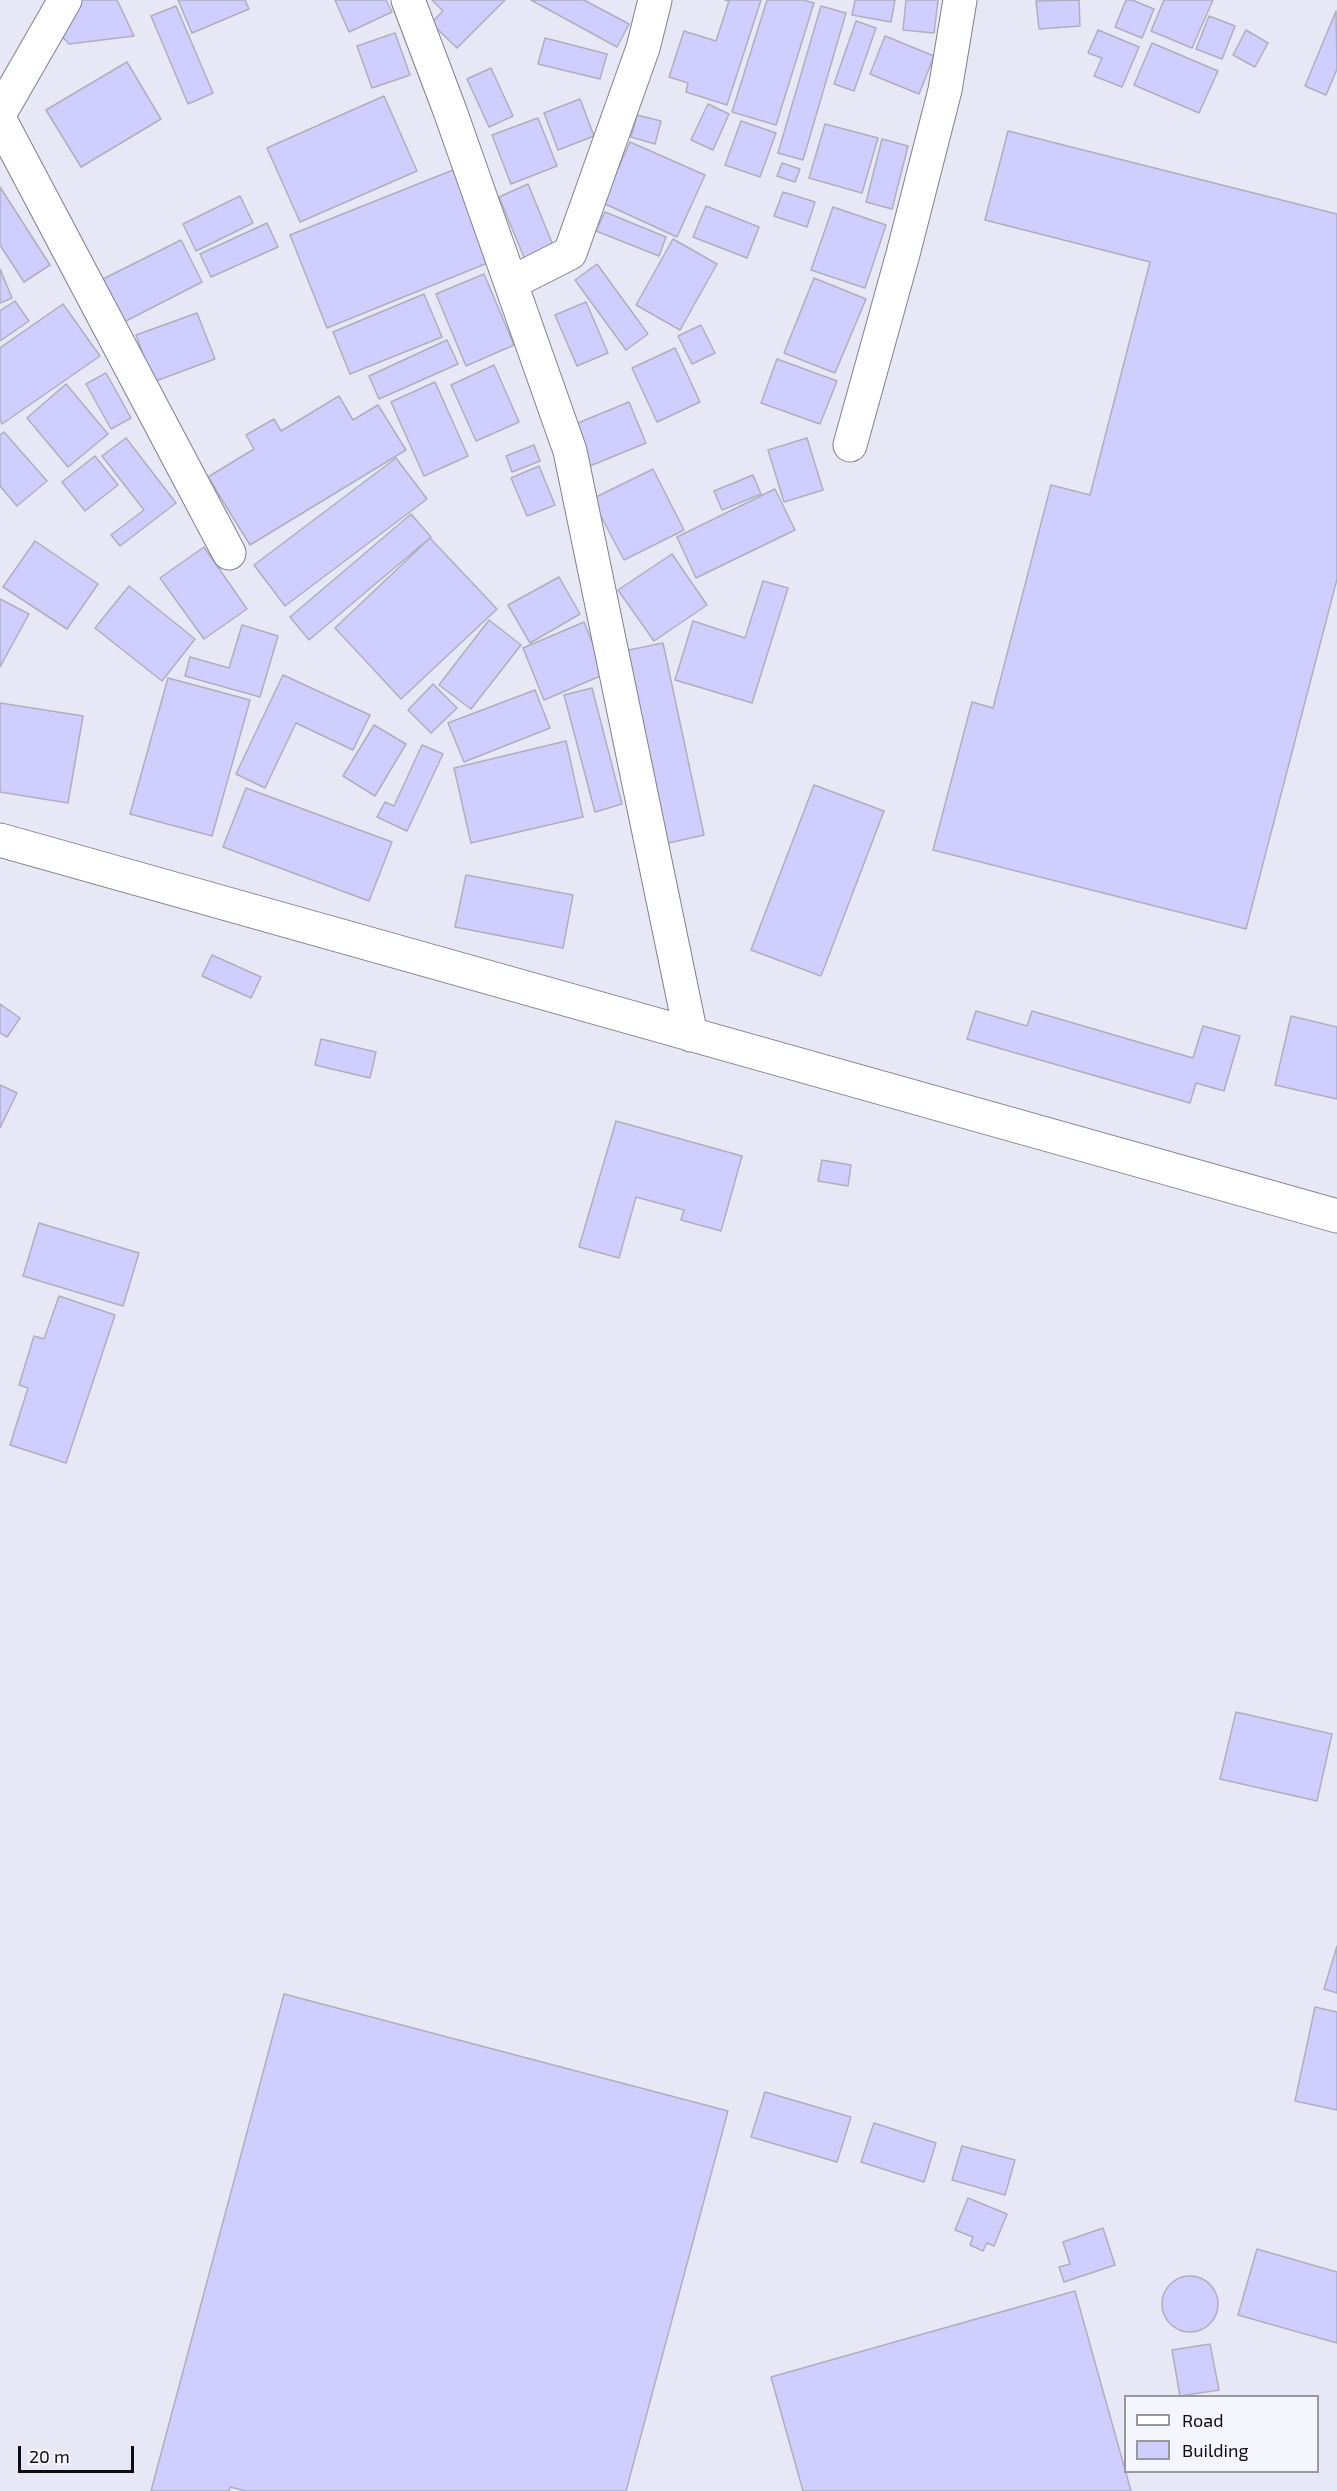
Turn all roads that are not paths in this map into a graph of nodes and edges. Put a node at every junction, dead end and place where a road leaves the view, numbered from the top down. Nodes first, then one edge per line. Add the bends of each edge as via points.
1 (65, 0) edge
2 (408, 0) edge
3 (655, 0) edge
4 (960, 0) edge
5 (0, 113) edge
6 (0, 120) edge
7 (511, 283) junction
8 (850, 445) dead end
9 (229, 554) dead end
10 (0, 840) edge
11 (691, 1035) junction
12 (1337, 1216) edge

1 - 5 street
2 - 7 street
3 - 7 street via 643,48 570,253
4 - 8 street via 945,90
6 - 9 street
7 - 11 street via 570,451
10 - 11 street
11 - 12 street

